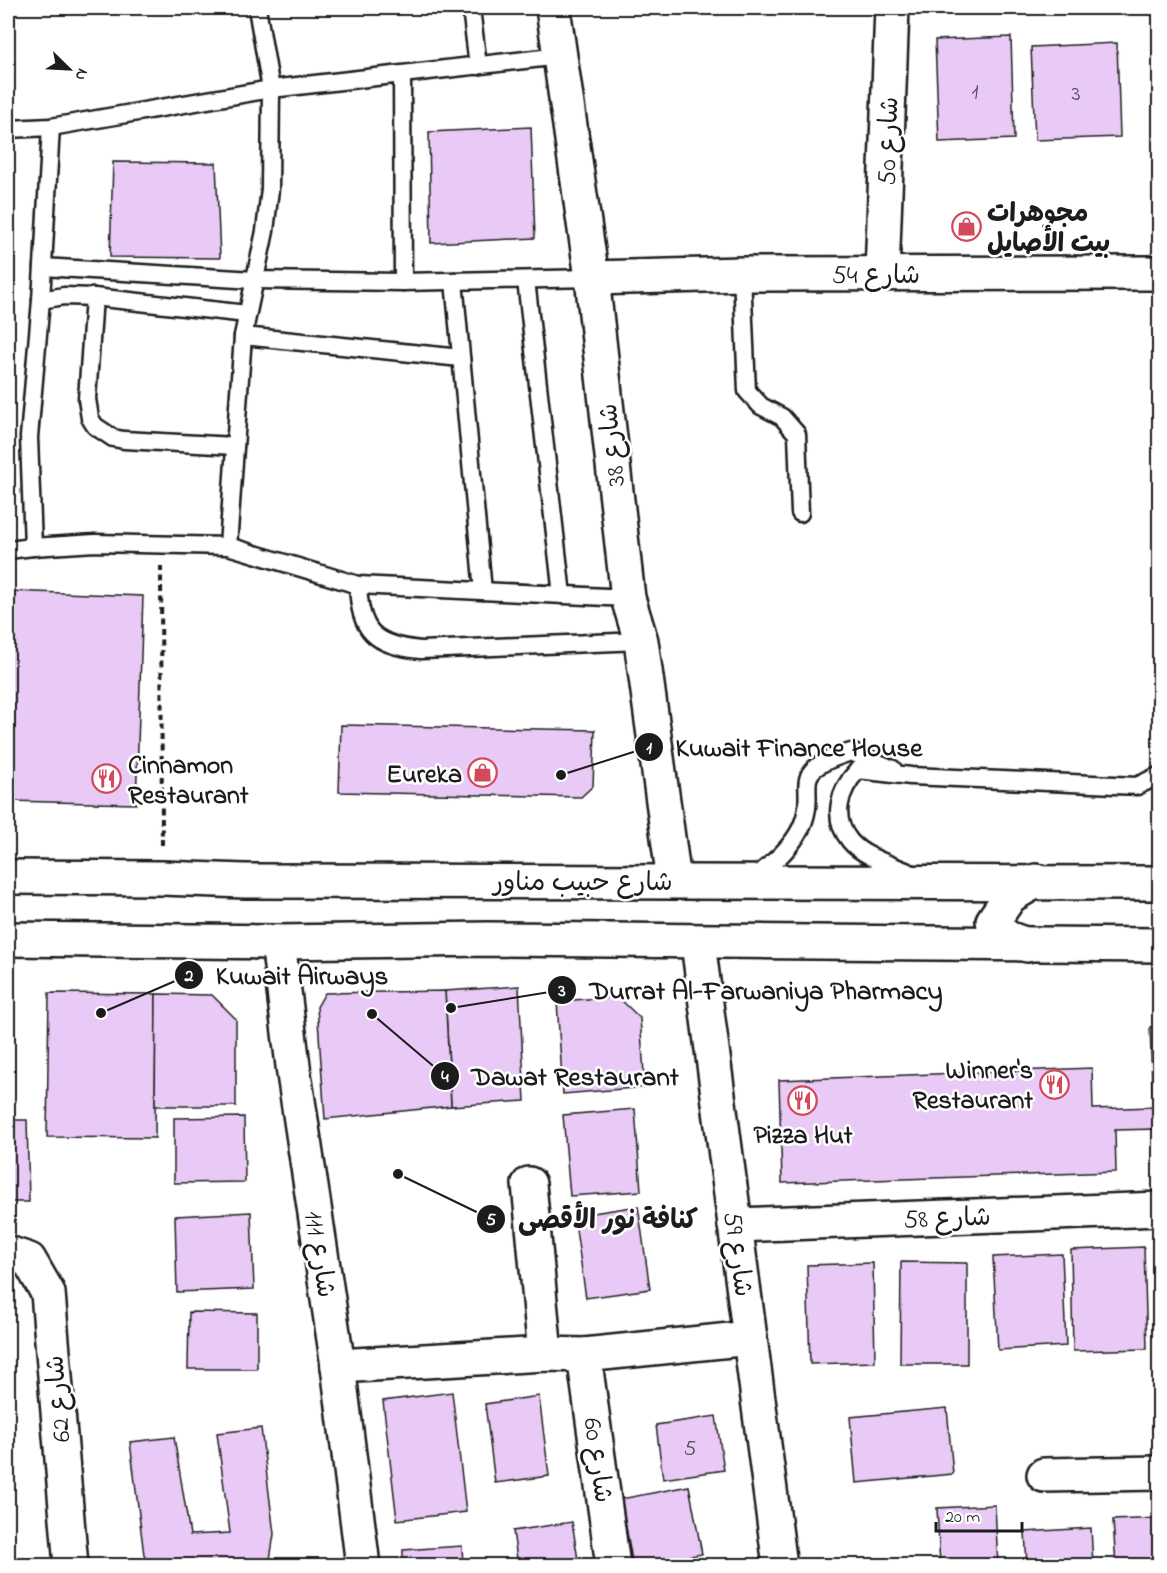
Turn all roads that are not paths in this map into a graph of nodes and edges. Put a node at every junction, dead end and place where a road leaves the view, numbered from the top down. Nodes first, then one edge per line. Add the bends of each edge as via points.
1 (257, 8) edge
2 (471, 8) edge
3 (553, 8) edge
4 (892, 8) edge
5 (560, 56) junction
6 (478, 66) junction
7 (402, 75) junction
8 (271, 90) junction
9 (51, 127) junction
10 (8, 129) edge
11 (42, 267) junction
12 (1160, 273) edge
13 (742, 274) junction
14 (882, 274) junction
15 (592, 278) junction
16 (526, 279) junction
17 (254, 280) junction
18 (454, 281) junction
19 (403, 282) junction
20 (94, 297) junction
21 (41, 300) junction
22 (247, 314) junction
23 (243, 336) junction
24 (461, 357) junction
25 (235, 446) junction
26 (800, 513) dead end
27 (228, 546) junction
28 (33, 547) junction
29 (8, 550) edge
30 (358, 585) junction
31 (483, 591) junction
32 (562, 595) junction
33 (628, 598) junction
34 (641, 641) junction
35 (1160, 775) edge
36 (910, 776) junction
37 (8, 878) edge
38 (674, 881) junction
39 (928, 881) junction
40 (1036, 881) junction
41 (748, 882) junction
42 (1160, 882) edge
43 (8, 939) edge
44 (278, 942) junction
45 (698, 943) junction
46 (1027, 945) junction
47 (1160, 945) edge
48 (529, 1184) dead end
49 (1160, 1209) edge
50 (735, 1225) junction
51 (8, 1253) edge
52 (750, 1338) junction
53 (545, 1354) junction
54 (584, 1355) junction
55 (338, 1366) junction
56 (1160, 1473) edge
57 (1044, 1475) dead end
58 (71, 1566) edge
59 (363, 1566) edge
60 (613, 1566) edge
61 (780, 1566) edge

1 - 8 lane
2 - 6 lane
3 - 5 street, شارع 38
4 - 14 street, شارع 50
5 - 6 lane
5 - 15 street, شارع 38
6 - 7 lane
7 - 8 lane
7 - 19 lane
8 - 9 lane
8 - 17 lane via 268,210
9 - 10 lane
9 - 11 lane
11 - 17 lane
11 - 21 lane
12 - 14 street, شارع 54
13 - 14 street, شارع 54
13 - 15 street, شارع 54
13 - 26 lane via 747,391 760,406 782,417 797,434
15 - 16 lane
15 - 33 street, شارع 38
16 - 18 lane
16 - 32 lane
17 - 19 lane
17 - 22 lane
18 - 19 lane
18 - 24 lane
20 - 21 lane
20 - 22 lane
20 - 25 lane via 87,399 95,426 124,440
21 - 28 lane via 29,437
22 - 23 lane
23 - 24 lane
23 - 25 lane
24 - 31 lane
25 - 27 lane
27 - 28 lane via 95,543
27 - 30 lane
28 - 29 lane
30 - 31 lane
30 - 34 lane via 359,610 366,628 394,647 420,650
31 - 32 lane
32 - 33 lane
33 - 34 street, شارع 38
34 - 38 street, شارع 38
35 - 36 lane via 1137,786
36 - 39 lane via 858,770 846,782 838,806 840,822 850,842
36 - 41 lane via 851,752 816,766 806,781 802,826 788,849
37 - 38 street, شارع حبيب مناور
38 - 41 street, شارع حبيب مناور
39 - 40 street, شارع حبيب مناور
39 - 41 street, شارع حبيب مناور
40 - 42 street, شارع حبيب مناور
40 - 46 street via 1010,896 993,921 1005,937
43 - 44 street
44 - 45 street via 488,939
44 - 55 street, شارع 111
45 - 46 street
45 - 50 street, شارع 59
46 - 47 street
48 - 53 street
49 - 50 street, شارع 58
50 - 52 street, شارع 59
51 - 58 street, شارع 62 via 29,1260 48,1293
52 - 54 street
52 - 61 street, شارع 59
53 - 54 street
53 - 55 street
54 - 60 street, شارع 60
55 - 59 street, شارع 111
56 - 57 street

